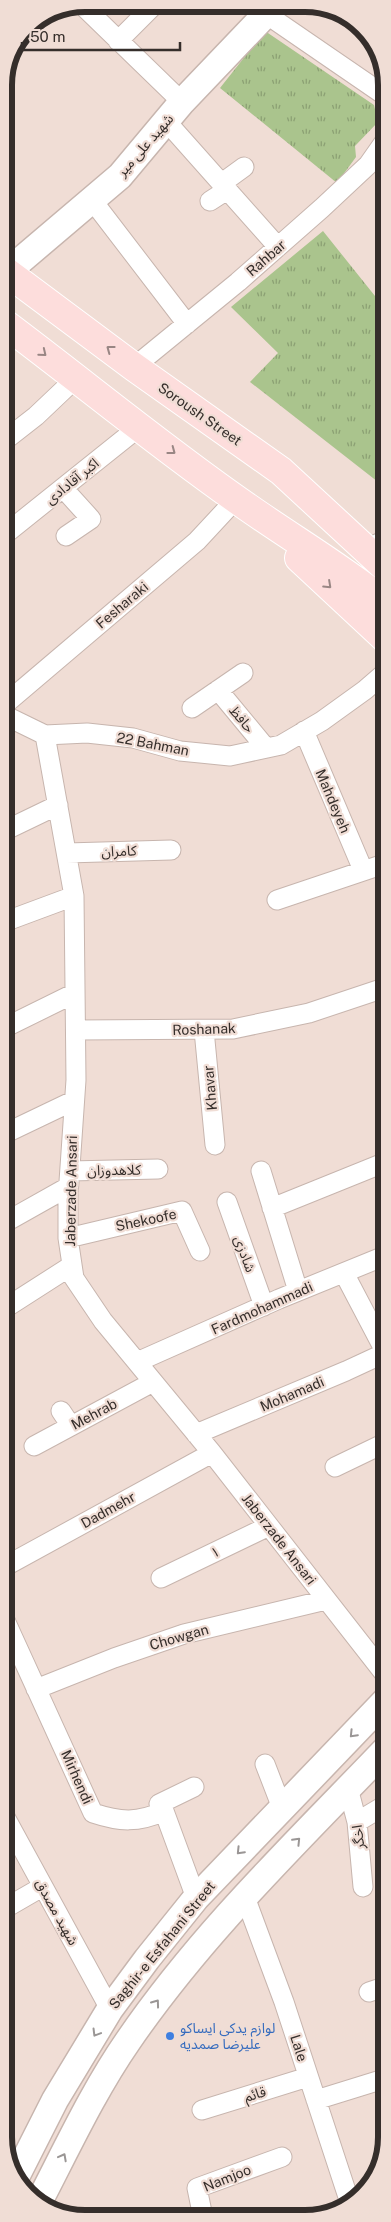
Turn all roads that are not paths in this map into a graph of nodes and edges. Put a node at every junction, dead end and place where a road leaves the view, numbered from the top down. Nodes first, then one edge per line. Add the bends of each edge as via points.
1 (88, 12) edge
2 (146, 12) edge
3 (266, 12) edge
4 (271, 12) edge
5 (118, 41) junction
6 (378, 90) edge
7 (174, 112) junction
8 (378, 151) edge
9 (244, 167) dead end
10 (224, 186) junction
11 (92, 200) junction
12 (210, 201) dead end
13 (278, 247) junction
14 (13, 265) edge
15 (13, 277) edge
16 (187, 324) junction
17 (13, 331) edge
18 (134, 367) junction
19 (75, 379) junction
20 (139, 427) junction
21 (13, 434) edge
22 (63, 488) junction
23 (239, 501) junction
24 (13, 528) edge
25 (66, 536) dead end
26 (378, 545) edge
27 (378, 597) edge
28 (378, 632) edge
29 (243, 673) dead end
30 (378, 679) edge
31 (218, 690) junction
32 (13, 698) edge
33 (192, 708) dead end
34 (13, 718) edge
35 (304, 731) junction
36 (45, 735) junction
37 (266, 748) junction
38 (58, 805) junction
39 (13, 827) edge
40 (172, 850) dead end
41 (67, 853) junction
42 (378, 866) edge
43 (363, 870) junction
44 (74, 896) junction
45 (277, 900) dead end
46 (13, 919) edge
47 (378, 990) edge
48 (75, 994) junction
49 (13, 1024) edge
50 (76, 1030) junction
51 (204, 1030) junction
52 (74, 1101) junction
53 (12, 1130) edge
54 (215, 1145) dead end
55 (378, 1165) edge
56 (158, 1169) dead end
57 (261, 1171) dead end
58 (69, 1179) junction
59 (227, 1202) dead end
60 (272, 1208) junction
61 (12, 1217) edge
62 (68, 1238) junction
63 (200, 1251) dead end
64 (378, 1259) edge
65 (70, 1266) junction
66 (344, 1273) junction
67 (298, 1292) junction
68 (12, 1303) edge
69 (264, 1306) junction
70 (378, 1335) edge
71 (378, 1356) edge
72 (137, 1362) junction
73 (153, 1382) junction
74 (196, 1434) junction
75 (34, 1446) dead end
76 (378, 1446) edge
77 (212, 1453) junction
78 (335, 1467) dead end
79 (268, 1526) junction
80 (12, 1562) edge
81 (161, 1578) dead end
82 (326, 1600) junction
83 (12, 1640) edge
84 (378, 1666) edge
85 (36, 1688) junction
86 (378, 1708) edge
87 (378, 1757) edge
88 (265, 1764) dead end
89 (194, 1787) dead end
90 (348, 1788) junction
91 (282, 1808) junction
92 (378, 1809) edge
93 (164, 1811) junction
94 (357, 1822) junction
95 (12, 1830) edge
96 (42, 1887) junction
97 (363, 1887) dead end
98 (245, 1896) junction
99 (196, 1898) junction
100 (12, 1904) edge
101 (378, 1989) edge
102 (369, 1992) dead end
103 (110, 2009) junction
104 (308, 2077) junction
105 (378, 2081) edge
106 (316, 2100) junction
107 (202, 2110) dead end
108 (282, 2157) dead end
109 (20, 2168) edge
110 (43, 2195) edge
111 (347, 2196) edge
112 (202, 2210) edge

1 - 5 street
2 - 5 street
3 - 7 main road, شهید علی میر
4 - 6 street
5 - 7 street
7 - 10 street
7 - 11 main road, شهید علی میر via 120,176
8 - 13 street, Rahbar via 368,165
9 - 10 street
10 - 12 street
10 - 13 street
11 - 14 main road, شهید علی میر
11 - 16 street
13 - 16 street, Rahbar
18 -> 15 main road, Soroush Street
16 - 18 street, Rahbar
17 -> 19 main road
18 - 26 main road, Soroush Street via 281,471
19 - 20 main road
19 - 21 street
20 - 22 street, اکبر آقادادی
20 -> 23 main road
22 - 24 street, اکبر آقادادی
22 - 25 street via 91,519
23 - 27 main road
23 -> 28 main road
23 - 32 street, Fesharaki via 197,541
29 - 31 street
30 - 35 street, 22 Bahman
31 - 33 street
31 - 37 street, حافظ
34 - 36 street
35 - 37 street, 22 Bahman via 281,745
35 - 43 street, Mahdeyeh
36 - 37 street, 22 Bahman via 87,733 133,738 180,751 230,756
36 - 38 street, Jaberzade Ansari
38 - 39 street
38 - 41 street, Jaberzade Ansari
40 - 41 street, کامران
41 - 44 street, Jaberzade Ansari
42 - 43 street
43 - 45 street
44 - 46 street
44 - 48 street, Jaberzade Ansari
47 - 51 street, Roshanak via 309,1013 232,1029
48 - 49 street
48 - 50 street, Jaberzade Ansari
50 - 51 street, Roshanak
50 - 52 street, Jaberzade Ansari
51 - 54 street, Khavar
52 - 53 street
52 - 58 street, Jaberzade Ansari
55 - 60 street
56 - 58 street, کلاهدوزان
57 - 60 street
58 - 61 street
58 - 62 street, Jaberzade Ansari
59 - 69 street, شادزی
60 - 67 street
62 - 63 street, Shekoofe via 182,1211
62 - 65 street, Jaberzade Ansari
64 - 66 street, Fardmohammadi
65 - 68 street
65 - 72 street, Jaberzade Ansari via 74,1278 103,1322
66 - 67 street, Fardmohammadi
66 - 70 street
67 - 69 street, Fardmohammadi
69 - 72 street, Fardmohammadi
71 - 74 street, Mohamadi
72 - 73 street, Jaberzade Ansari
73 - 74 street, Jaberzade Ansari
73 - 75 street, Mehrab via 66,1419
74 - 77 street, Jaberzade Ansari
76 - 78 street
77 - 79 street, Jaberzade Ansari
77 - 80 street, Dadmehr
79 - 81 street, ۱
79 - 82 street, Jaberzade Ansari
82 - 84 street, Jaberzade Ansari
82 - 85 street, Chowgan via 184,1634
83 - 85 street, Mirhendi
85 - 93 street, Mirhendi via 93,1813 112,1819 146,1819
86 -> 91 main road, Saghir-e Esfahani Street
87 - 90 main road
88 - 91 street
89 - 93 street via 159,1804
90 - 94 street, اخگر
98 -> 90 main road
91 -> 99 main road, Saghir-e Esfahani Street
92 - 94 street
93 - 99 street
94 - 97 street, اخگر
95 - 96 street, شهید مصدق
96 - 100 street
96 - 103 street, شهید مصدق
98 - 104 street, Lale
110 -> 98 main road via 128,2041 198,1949
99 - 103 main road, Saghir-e Esfahani Street
101 - 102 street
103 -> 109 main road, Saghir-e Esfahani Street via 55,2100
104 - 106 street, Lale
104 - 107 street, قائم
105 - 106 street
106 - 111 street, Lale
108 - 112 street, Namjoo via 197,2188

